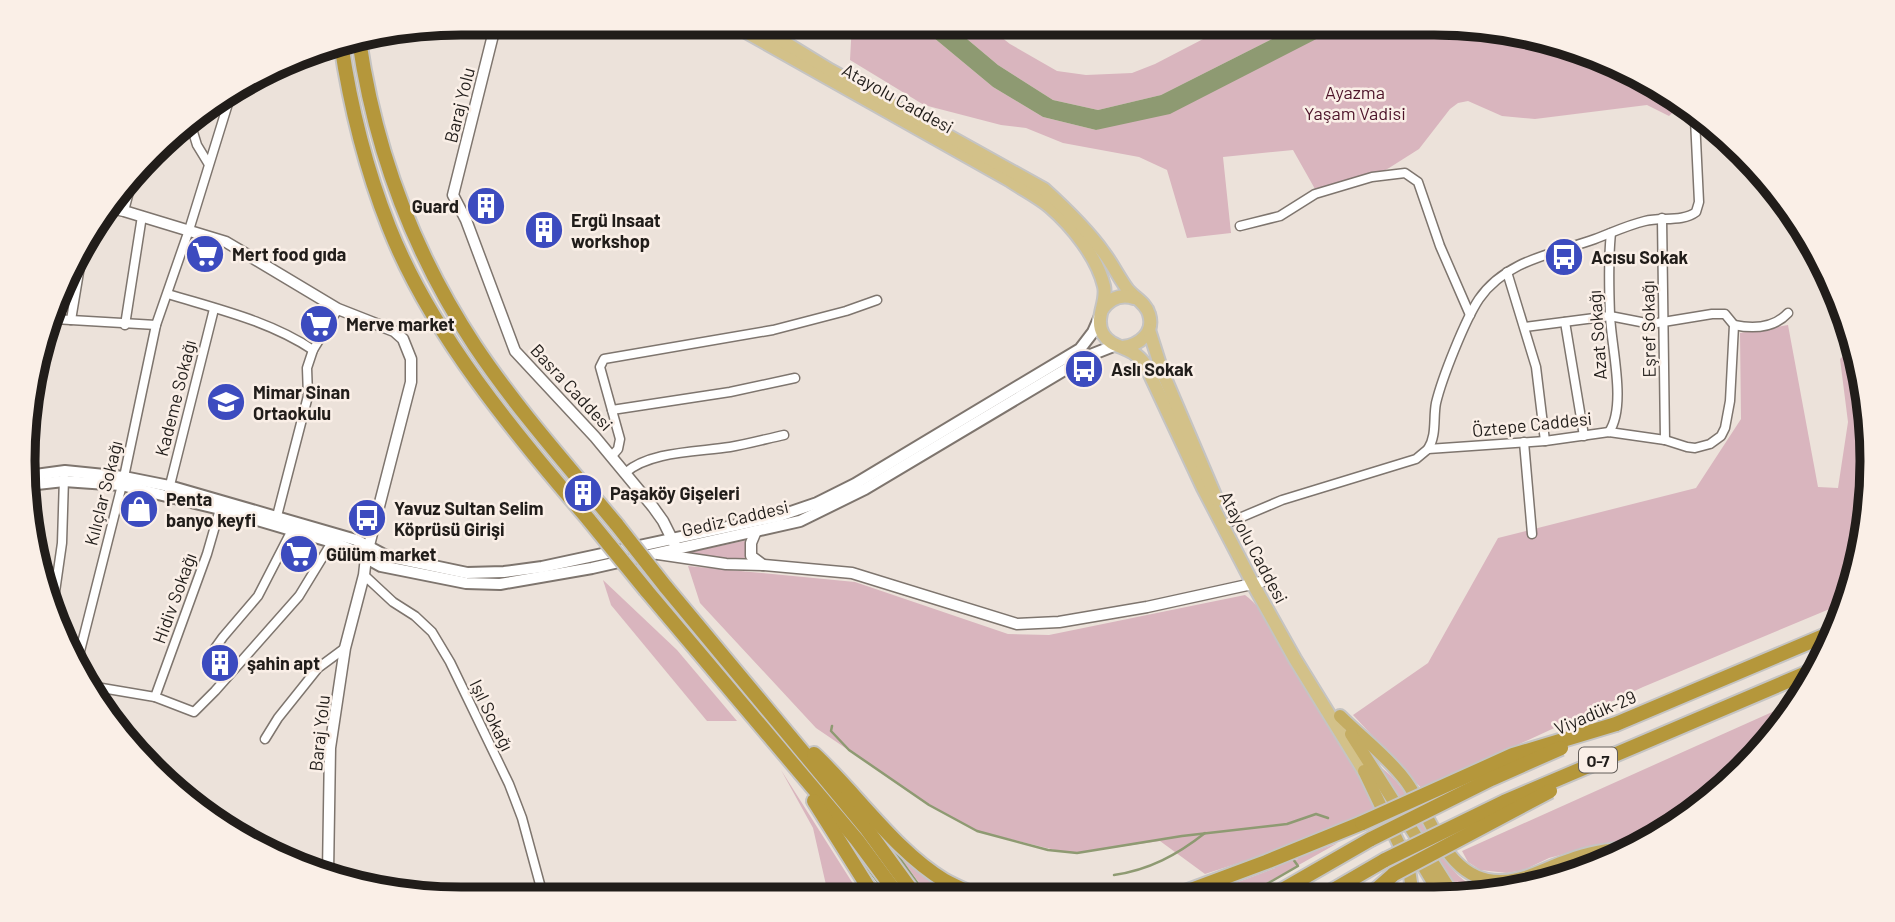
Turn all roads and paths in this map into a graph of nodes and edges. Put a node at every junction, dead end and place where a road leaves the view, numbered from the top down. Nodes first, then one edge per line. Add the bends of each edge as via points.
1 (493, 35) edge
2 (751, 35) edge
3 (773, 35) edge
4 (361, 48) edge
5 (343, 52) edge
6 (227, 105) edge
7 (1695, 125) edge
8 (193, 131) edge
9 (208, 163) junction
10 (453, 195) joint
11 (128, 196) edge
12 (118, 210) edge
13 (124, 211) junction
14 (142, 216) junction
15 (1662, 218) junction
16 (1240, 226) dead end
17 (189, 230) junction
18 (1611, 233) junction
19 (1507, 272) junction
20 (75, 281) edge
21 (168, 294) junction
22 (1134, 298) junction
23 (877, 300) dead end
24 (214, 309) junction
25 (338, 309) junction
26 (1101, 313) junction
27 (1788, 313) dead end
28 (1470, 315) junction
29 (1610, 316) junction
30 (60, 319) edge
31 (71, 320) junction
32 (1565, 323) junction
33 (1663, 323) junction
34 (125, 325) junction
35 (156, 325) junction
36 (1734, 325) junction
37 (1525, 327) junction
38 (1149, 330) junction
39 (1116, 345) junction
40 (313, 350) junction
41 (795, 378) dead end
42 (612, 410) junction
43 (1609, 432) junction
44 (784, 435) dead end
45 (1584, 436) junction
46 (1665, 440) junction
47 (1545, 441) junction
48 (1524, 442) junction
49 (1428, 449) junction
50 (611, 457) junction
51 (625, 473) junction
52 (36, 476) edge
53 (64, 476) junction
54 (123, 481) junction
55 (36, 483) edge
56 (168, 491) junction
57 (220, 509) junction
58 (277, 516) junction
59 (1230, 522) junction
60 (292, 530) junction
61 (756, 531) junction
62 (1532, 534) dead end
63 (332, 542) junction
64 (675, 545) junction
65 (367, 552) junction
66 (656, 553) junction
67 (764, 565) junction
68 (364, 575) junction
69 (1257, 583) junction
70 (55, 589) edge
71 (1822, 637) edge
72 (345, 648) junction
73 (80, 651) edge
74 (208, 658) dead end
75 (1803, 675) edge
76 (101, 688) edge
77 (735, 696) junction
78 (155, 697) junction
79 (765, 707) junction
80 (1340, 716) junction
81 (1616, 724) junction
82 (265, 739) dead end
83 (1625, 748) junction
84 (1364, 771) junction
85 (1606, 851) edge
86 (328, 865) edge
87 (1534, 875) edge
88 (1519, 878) edge
89 (541, 887) edge
90 (868, 887) edge
91 (892, 887) edge
92 (909, 887) edge
93 (957, 887) edge
94 (1199, 887) edge
95 (1288, 887) edge
96 (1338, 887) edge
97 (1379, 887) edge
98 (1412, 887) edge
99 (1436, 887) edge
100 (1448, 887) edge

1 - 10 street, Baraj Yolu
2 - 26 main road, Atayolu Caddesi via 1049,206 1074,232 1095,265 1104,286
3 - 22 main road, Atayolu Caddesi via 1044,189 1104,253
4 - 79 highway, bridge via 384,155 403,213 475,347
5 - 77 highway, bridge via 368,163 389,228 445,334 498,408
6 - 9 street, Kılıçlar Sokağı
7 - 15 street via 1698,208 1690,216
8 - 9 street
9 - 17 street, Kılıçlar Sokağı
10 - 50 street, Basra Caddesi via 515,351
11 - 13 street
12 - 13 street, Baraj Yolu
13 - 14 street, Baraj Yolu
14 - 17 street, Baraj Yolu
14 - 34 street
15 - 18 street
15 - 33 street, Eşref Sokağı
16 - 28 street via 1280,216 1315,194 1372,177 1405,173 1418,182
17 - 21 street, Kılıçlar Sokağı
17 - 25 street, Baraj Yolu via 226,242
18 - 19 street via 1526,261
18 - 29 street, Azat Sokağı
19 - 28 street
19 - 37 street
20 - 31 street
21 - 24 street
21 - 35 street, Kılıçlar Sokağı
22 - 26 main road via 1110,300
22 - 38 main road, Atayolu Caddesi via 1146,307
23 - 42 street via 773,330 604,359 600,367
24 - 40 street via 255,320
24 - 56 street, Kademe Sokağı
25 - 40 street
25 - 65 street, Baraj Yolu via 394,331 411,359 411,382
26 - 39 main road, Atayolu Caddesi via 1103,335
26 - 64 main road, Gediz Caddesi via 1080,349 855,484 779,516
27 - 36 street via 1770,325
28 - 49 street via 1439,393
29 - 32 street
29 - 33 street via 1643,324
29 - 43 street, Azat Sokağı via 1617,394
30 - 31 street
31 - 34 street
32 - 37 street
32 - 45 street
33 - 36 street via 1726,314
33 - 46 street, Eşref Sokağı
34 - 35 street
35 - 54 street, Kılıçlar Sokağı
36 - 46 street, Öztepe Caddesi via 1730,401 1721,436 1695,448
37 - 47 street via 1539,382
38 - 39 main road via 1131,346
38 - 59 main road, Atayolu Caddesi via 1162,371
39 - 61 main road, Gediz Caddesi via 1101,349 865,489 800,521
39 - 69 main road, Atayolu Caddesi via 1138,354 1152,376 1203,488
40 - 58 street via 307,368 308,396
41 - 42 street
42 - 50 street via 621,439
43 - 45 street, Öztepe Caddesi
43 - 46 street, Öztepe Caddesi
44 - 51 street via 694,450 642,463
45 - 47 street, Öztepe Caddesi
47 - 48 street, Öztepe Caddesi
48 - 49 street, Öztepe Caddesi
48 - 62 street
49 - 59 street, Öztepe Caddesi via 1416,459 1282,500
50 - 51 street, Basra Caddesi
51 - 64 street, Basra Caddesi via 663,520
52 - 53 main road
53 - 54 main road
53 - 55 main road
53 - 70 street
54 - 56 main road
54 - 73 street, Kılıçlar Sokağı
56 - 57 main road
56 - 58 main road
57 - 60 main road
57 - 78 street, Hidiv Sokağı
58 - 65 main road via 356,540
59 - 69 main road, Atayolu Caddesi
60 - 63 main road
60 - 74 street via 258,596
61 - 64 main road, Gediz Caddesi
61 - 67 street via 751,556
63 - 65 main road
63 - 78 street via 299,596 194,712
64 - 65 main road, Gediz Caddesi via 503,572 467,573
64 - 66 main road, Gediz Caddesi
65 - 66 main road, Gediz Caddesi via 381,566 466,583 500,584
65 - 68 street, Baraj Yolu
66 - 67 street
67 - 69 street via 852,573 1017,624 1059,622
68 - 72 street, Baraj Yolu
68 - 89 street, Işıl Sokağı via 432,632 450,662 509,784
69 - 80 main road, Atayolu Caddesi
69 - 84 main road, Atayolu Caddesi via 1295,659
71 - 81 highway, Viyadük-29 / O-7
72 - 82 street via 318,668
72 - 86 street, Baraj Yolu via 330,748
75 - 83 highway, O-7, bridge
76 - 78 street
77 - 90 highway via 814,801
77 - 91 highway
79 - 92 highway
79 - 93 highway via 903,848
80 - 88 highway via 1406,781 1448,854 1483,881
80 - 100 highway
81 - 94 highway, bridge via 1513,755 1362,823
81 - 95 highway, Viyadük-29 / O-7, bridge via 1491,779
83 - 96 highway, O-7, bridge via 1504,802
83 - 97 highway, bridge via 1394,874
84 - 98 highway via 1408,863
84 - 99 highway
85 - 87 highway

